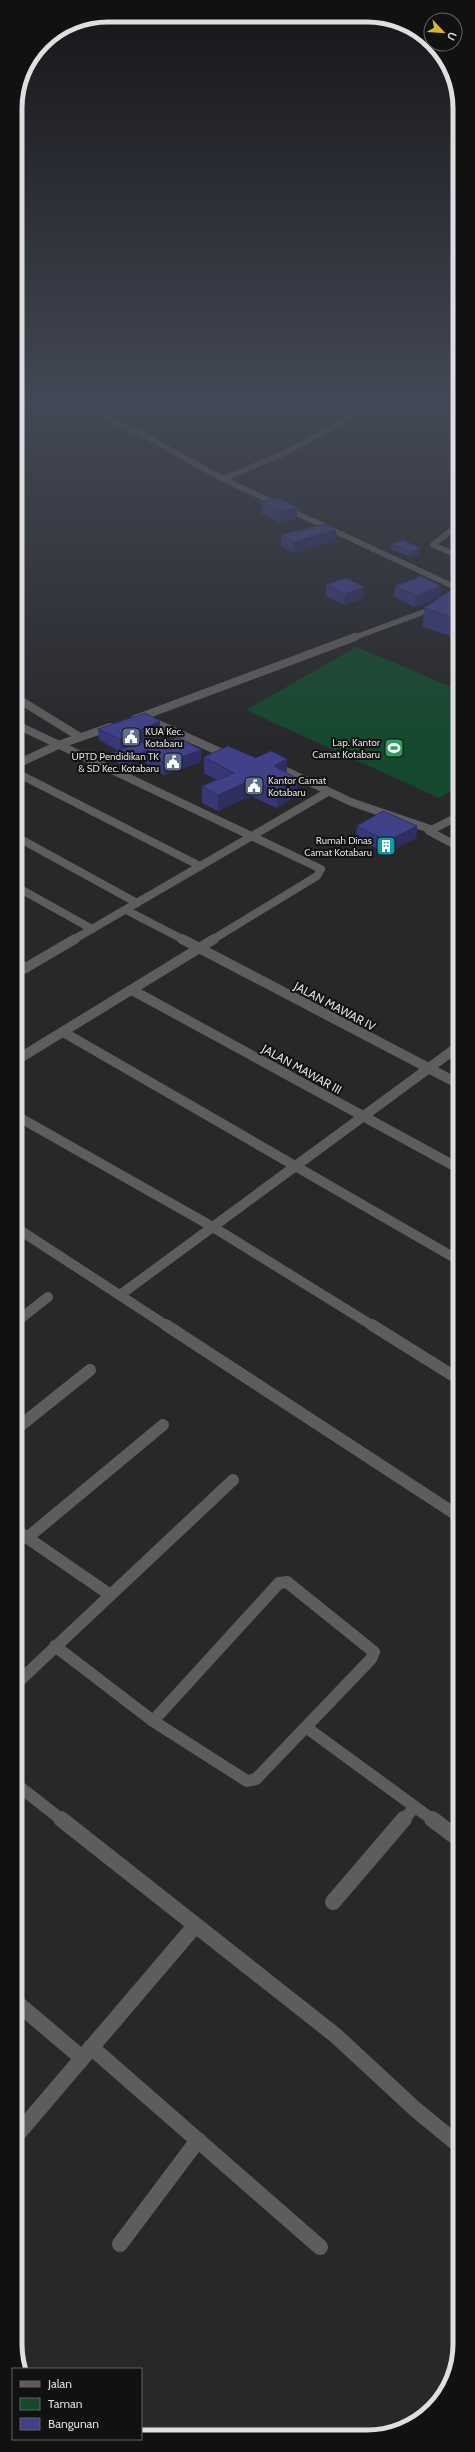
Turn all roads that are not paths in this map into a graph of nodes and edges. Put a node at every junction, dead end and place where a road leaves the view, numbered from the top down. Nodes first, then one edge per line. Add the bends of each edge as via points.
1 (305, 516) edge
2 (453, 529) edge
3 (453, 554) edge
4 (453, 586) edge
5 (453, 601) edge
6 (22, 701) edge
7 (142, 717) junction
8 (22, 727) edge
9 (80, 737) junction
10 (58, 745) junction
11 (240, 759) edge
12 (22, 762) edge
13 (268, 763) edge
14 (22, 776) edge
15 (326, 793) junction
16 (453, 819) edge
17 (430, 830) junction
18 (251, 837) junction
19 (22, 840) edge
20 (453, 844) edge
21 (200, 866) junction
22 (22, 890) edge
23 (137, 903) junction
24 (126, 910) junction
25 (92, 929) junction
26 (200, 948) junction
27 (22, 966) edge
28 (26, 968) junction
29 (22, 970) edge
30 (132, 990) junction
31 (63, 1032) junction
32 (453, 1051) edge
33 (22, 1057) edge
34 (429, 1069) junction
35 (453, 1081) edge
36 (364, 1116) junction
37 (22, 1118) edge
38 (453, 1165) edge
39 (296, 1166) junction
40 (213, 1227) junction
41 (22, 1231) edge
42 (453, 1257) edge
43 (120, 1295) junction
44 (48, 1297) dead end
45 (22, 1317) edge
46 (90, 1370) dead end
47 (453, 1376) edge
48 (22, 1424) edge
49 (163, 1425) dead end
50 (233, 1480) dead end
51 (453, 1511) edge
52 (22, 1534) edge
53 (27, 1538) junction
54 (109, 1594) junction
55 (55, 1646) junction
56 (22, 1678) edge
57 (153, 1721) junction
58 (307, 1728) junction
59 (22, 1789) edge
60 (415, 1807) junction
61 (453, 1835) edge
62 (333, 1902) dead end
63 (194, 1926) junction
64 (22, 2006) edge
65 (87, 2053) junction
66 (22, 2129) edge
67 (198, 2140) junction
68 (453, 2140) edge
69 (120, 2244) dead end
70 (320, 2247) dead end

1 - 4 street
2 - 3 street via 433,544 436,548
5 - 7 street
6 - 9 street
7 - 9 street
7 - 11 street
8 - 10 street
9 - 10 street
10 - 12 street
10 - 18 street
13 - 15 street
14 - 21 street
15 - 17 street via 381,816
15 - 18 street
16 - 17 street
17 - 20 street via 430,833
18 - 21 street
18 - 26 street via 320,869 320,873
19 - 23 street
21 - 23 street
22 - 25 street
23 - 24 street
24 - 25 street
24 - 26 street, JALAN MAWAR IV
25 - 28 street
26 - 30 street
26 - 34 street, JALAN MAWAR IV
27 - 28 street
28 - 29 street
30 - 31 street
30 - 36 street, JALAN MAWAR III
31 - 33 street
31 - 39 street
32 - 34 street
34 - 35 street, JALAN MAWAR IV
34 - 36 street
36 - 38 street, JALAN MAWAR III
36 - 39 street
37 - 40 street
39 - 40 street
39 - 42 street
40 - 43 street
40 - 47 street
41 - 43 street
43 - 51 street
44 - 45 street
46 - 48 street
49 - 53 street
50 - 54 street
52 - 53 street
53 - 54 street
54 - 55 street
55 - 56 street
55 - 57 street
57 - 58 street via 248,1781 256,1779
57 - 58 street via 279,1583 287,1582 374,1652 371,1659
58 - 60 street
59 - 63 street
60 - 61 street
60 - 62 street
63 - 65 street
63 - 68 street via 334,2035
64 - 65 street
65 - 66 street
65 - 67 street
67 - 69 street
67 - 70 street

